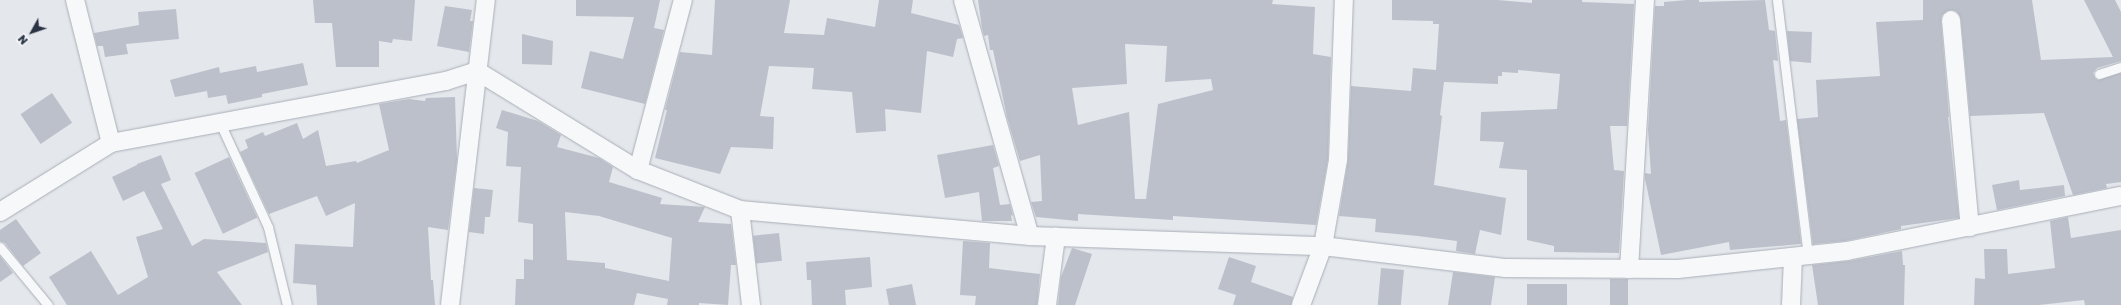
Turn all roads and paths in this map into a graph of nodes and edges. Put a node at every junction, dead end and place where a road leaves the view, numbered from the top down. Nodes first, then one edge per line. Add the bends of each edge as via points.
1 (75, 0) edge
2 (486, 0) edge
3 (683, 0) edge
4 (963, 0) edge
5 (1344, 0) edge
6 (1645, 0) edge
7 (1777, 0) edge
8 (1951, 20) dead end
9 (2121, 67) edge
10 (477, 71) junction
11 (2098, 74) dead end
12 (220, 123) junction
13 (111, 143) junction
14 (638, 170) junction
15 (2121, 196) edge
16 (740, 210) junction
17 (0, 212) edge
18 (1970, 227) junction
19 (1030, 236) junction
20 (1056, 237) junction
21 (1323, 246) junction
22 (0, 247) edge
23 (1801, 256) junction
24 (1629, 269) junction
25 (48, 305) edge
26 (287, 305) edge
27 (450, 305) edge
28 (751, 305) edge
29 (1047, 305) edge
30 (1301, 305) edge
31 (1791, 305) edge

1 - 13 street
2 - 10 street
3 - 14 street
4 - 19 street
5 - 21 street via 1338,160
6 - 24 street
7 - 23 lane
8 - 18 street
9 - 11 lane
10 - 12 street via 446,80
10 - 14 street
10 - 27 street
12 - 13 street
12 - 26 lane via 268,227
13 - 17 street
14 - 16 street
15 - 18 street
16 - 19 street
16 - 28 street
18 - 23 street via 1847,251
19 - 20 street
20 - 21 street
20 - 29 street
21 - 24 street via 1506,268
21 - 30 street
22 - 25 lane
23 - 24 street via 1678,269
23 - 31 street

